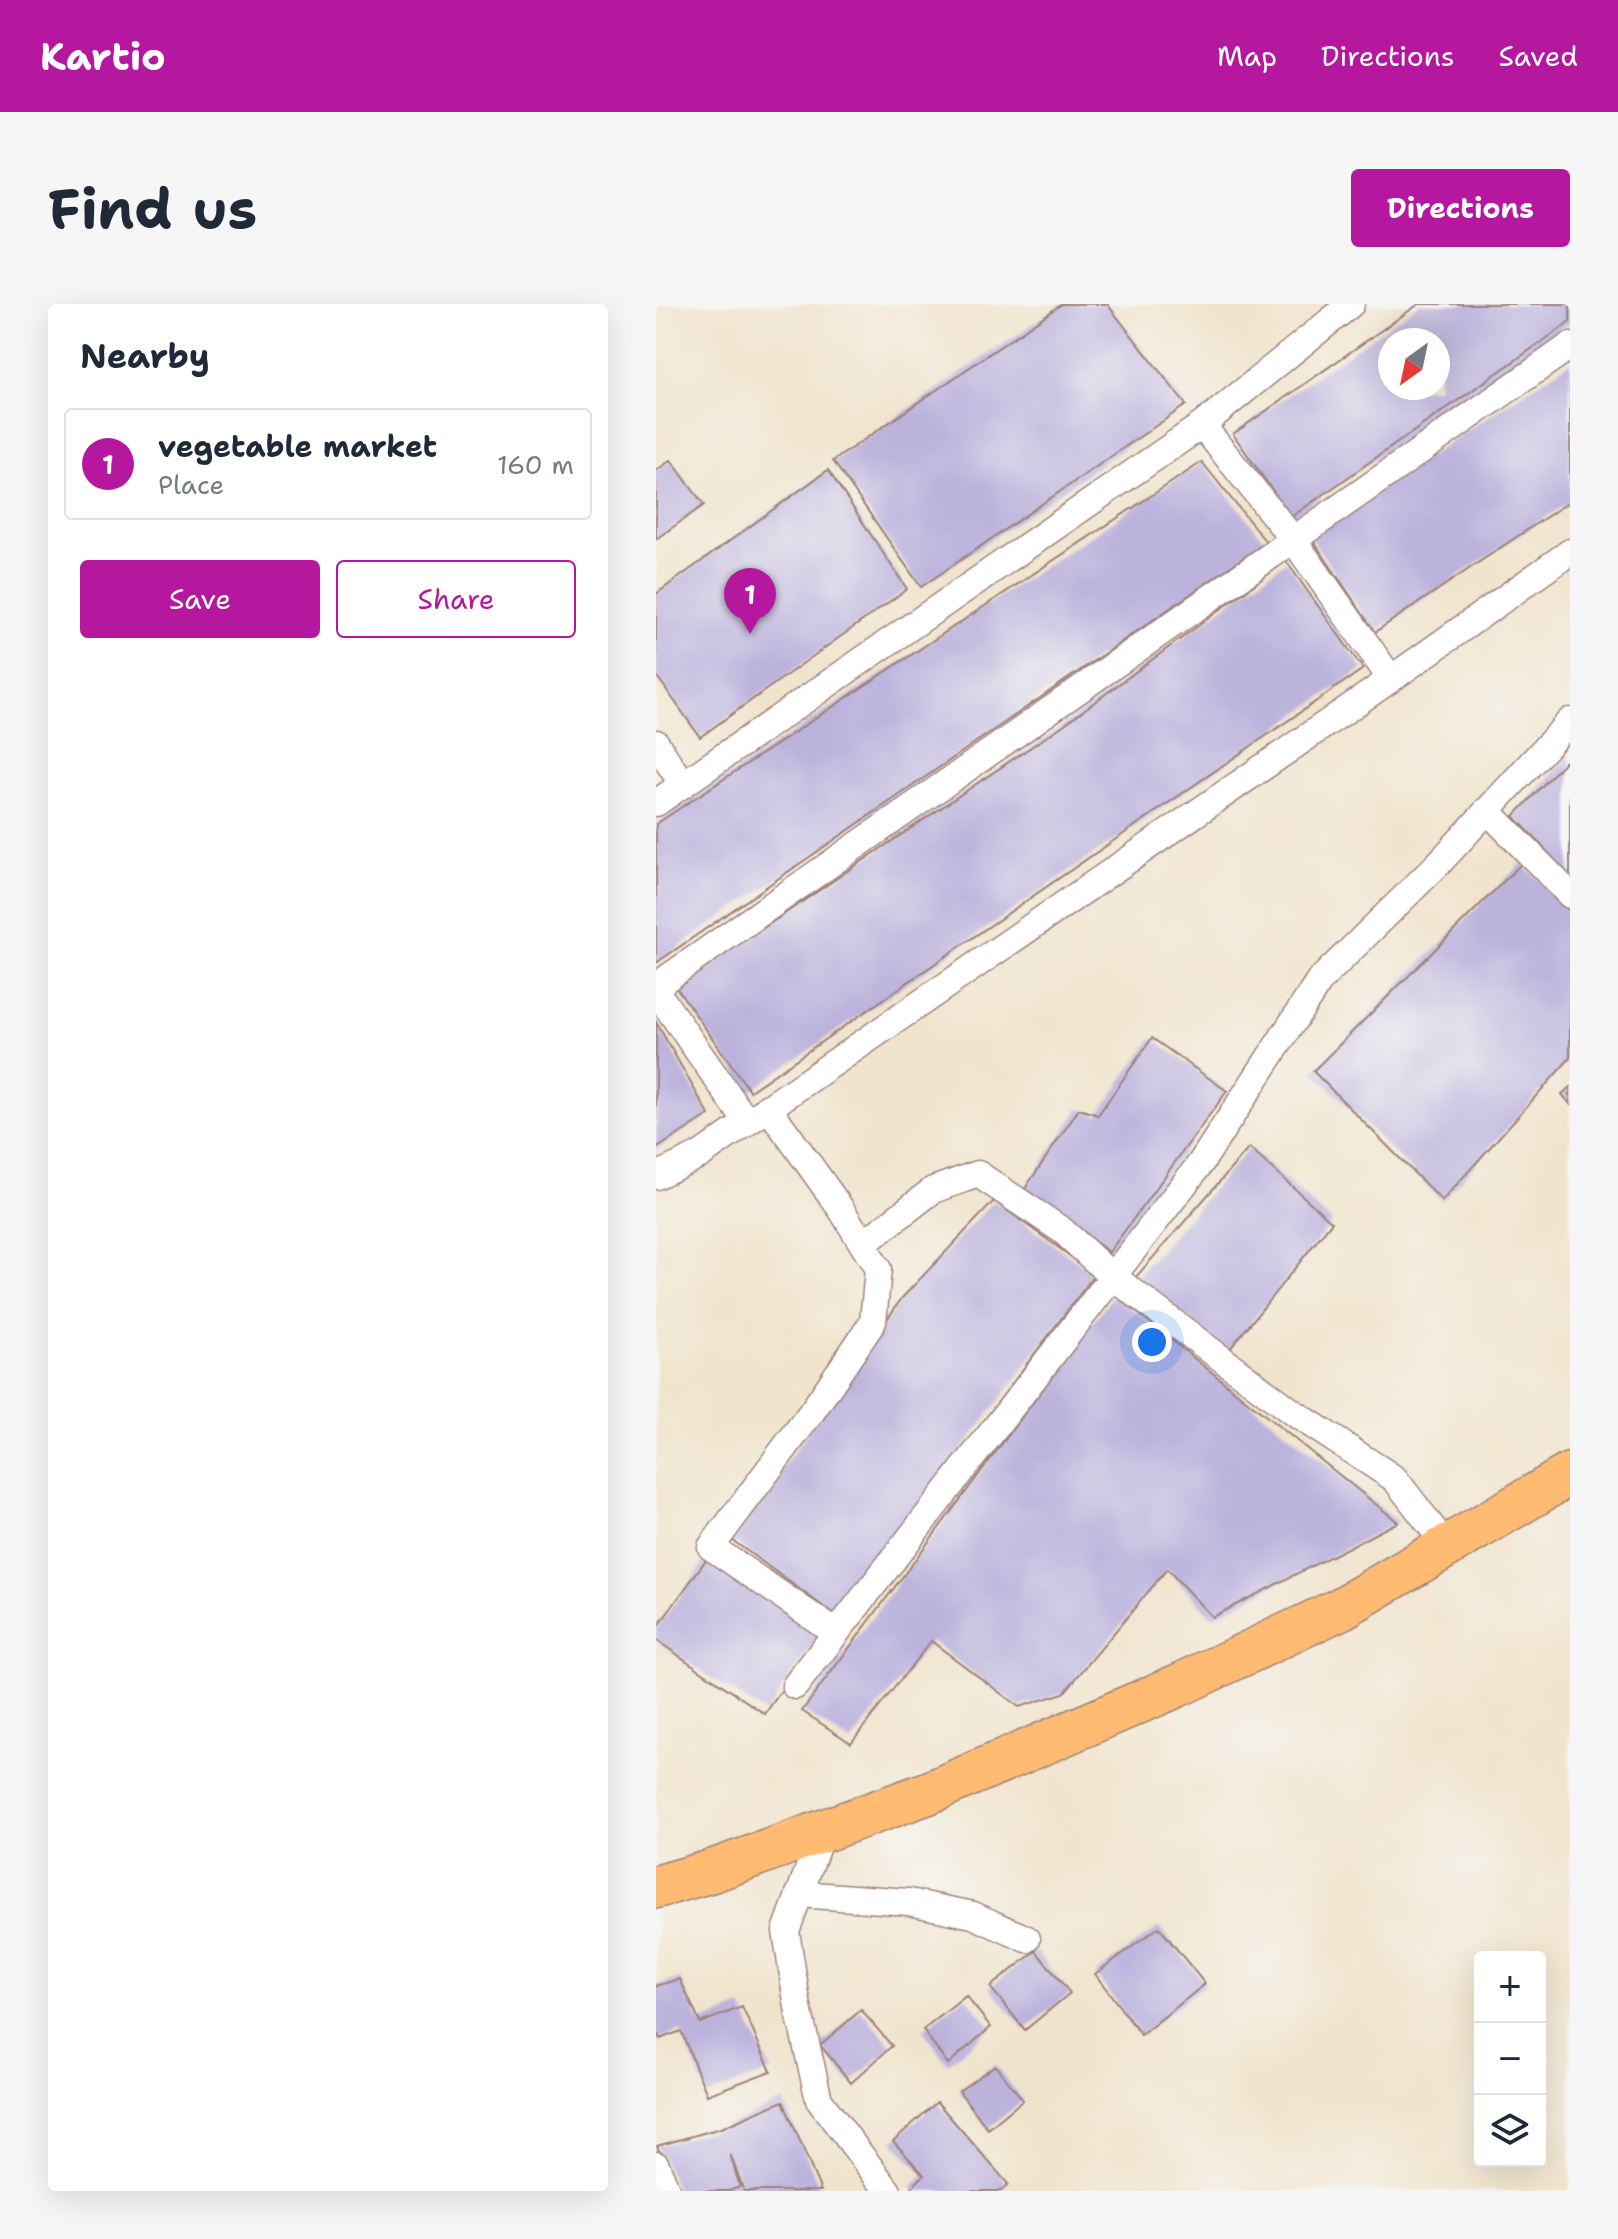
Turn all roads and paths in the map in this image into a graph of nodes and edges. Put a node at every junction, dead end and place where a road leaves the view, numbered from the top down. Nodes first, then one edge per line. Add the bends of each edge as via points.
1 (1351, 304) edge
2 (1570, 346) edge
3 (1202, 425) junction
4 (1292, 538) junction
5 (1570, 552) edge
6 (1391, 679) junction
7 (1570, 721) edge
8 (656, 743) edge
9 (683, 785) junction
10 (656, 803) edge
11 (1487, 810) junction
12 (1570, 895) edge
13 (656, 988) edge
14 (757, 1115) junction
15 (656, 1176) edge
16 (863, 1244) junction
17 (1112, 1276) junction
18 (1570, 1474) edge
19 (1448, 1548) junction
20 (835, 1632) junction
21 (795, 1686) dead end
22 (822, 1832) junction
23 (656, 1887) edge
24 (799, 1894) junction
25 (1027, 1939) dead end
26 (656, 2165) edge
27 (667, 2191) edge
28 (888, 2191) edge

1 - 3 street
2 - 4 street
3 - 4 street
3 - 9 street
4 - 6 street
4 - 13 street
5 - 6 street
6 - 14 street
7 - 11 street
8 - 9 street
9 - 10 street
11 - 12 street
11 - 17 street via 1320,980 1200,1164
13 - 14 street
14 - 15 street via 700,1155
14 - 16 street
16 - 17 street via 933,1190 978,1174 1063,1231
16 - 20 street via 878,1269 873,1322 711,1547
17 - 19 street via 1291,1411 1395,1479
17 - 20 street
18 - 19 main road
19 - 22 main road via 1342,1608 1177,1686 928,1793
20 - 21 street
22 - 23 main road
22 - 24 street
24 - 25 street via 909,1902 960,1912
24 - 28 street via 786,1931 819,2100
26 - 27 street

